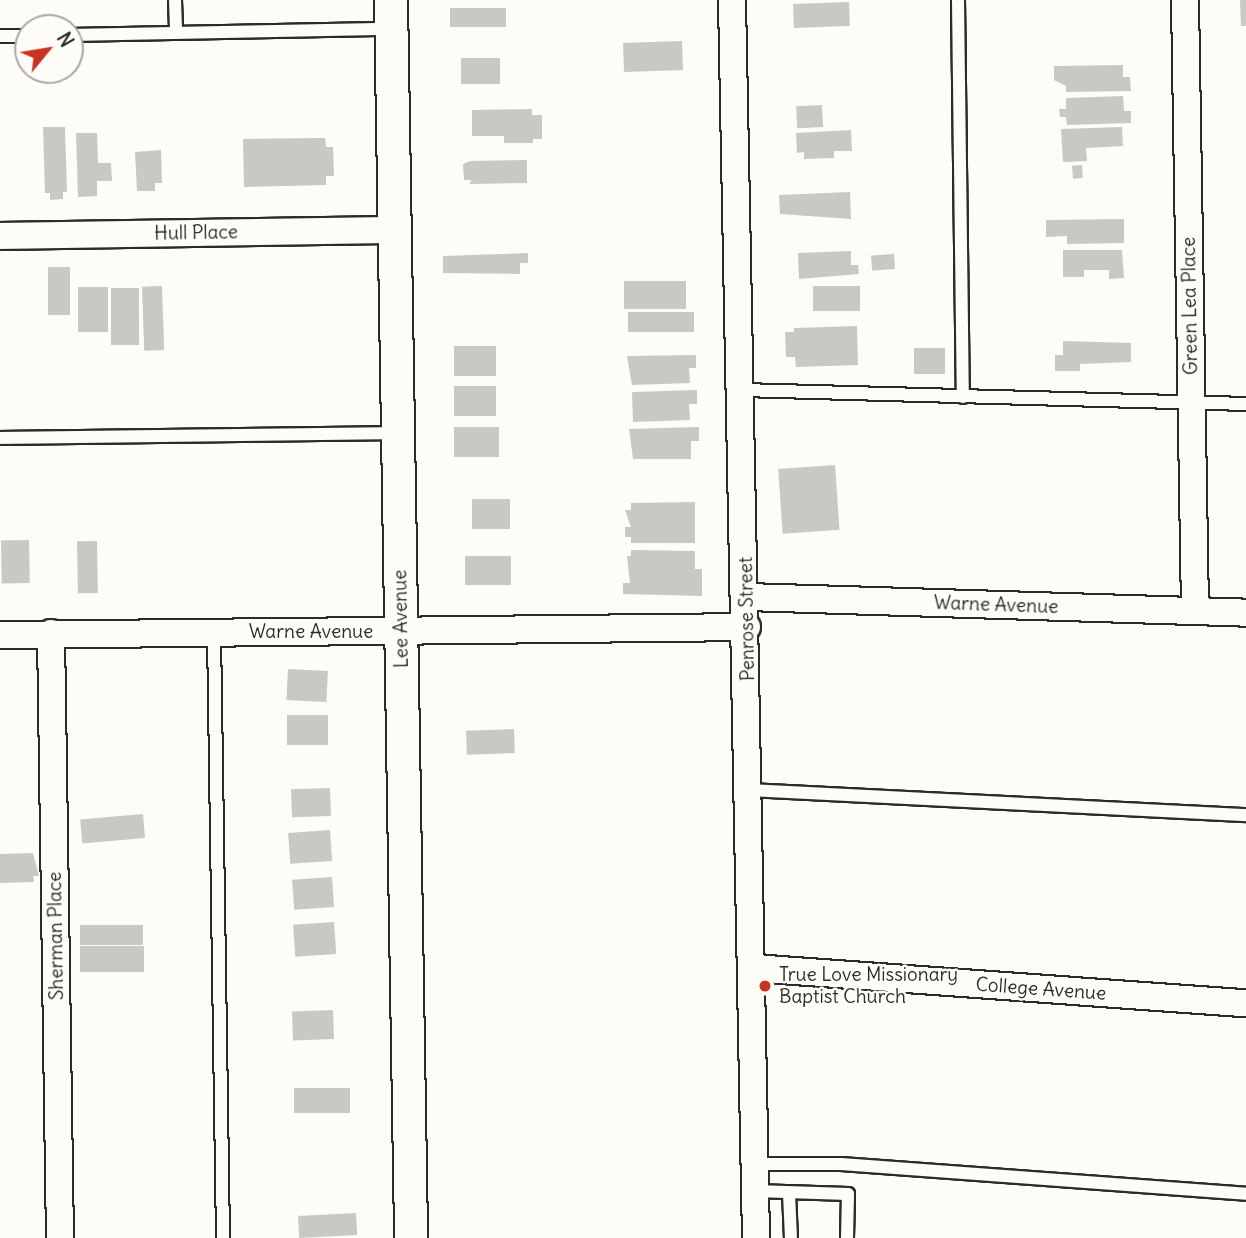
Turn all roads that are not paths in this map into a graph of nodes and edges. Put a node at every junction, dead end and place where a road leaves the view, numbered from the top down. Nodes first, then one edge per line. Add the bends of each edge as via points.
1 (175, 0) edge
2 (732, 0) edge
3 (958, 0) edge
4 (1185, 0) edge
5 (391, 14) edge
6 (176, 33) junction
7 (84, 35) edge
8 (392, 230) junction
9 (0, 236) edge
10 (741, 390) junction
11 (963, 397) junction
12 (1192, 403) junction
13 (1246, 404) edge
14 (396, 432) junction
15 (0, 438) edge
16 (747, 597) junction
17 (1195, 611) junction
18 (1246, 613) edge
19 (747, 627) junction
20 (214, 632) junction
21 (401, 632) junction
22 (51, 633) junction
23 (0, 635) edge
24 (750, 790) junction
25 (1246, 815) edge
26 (753, 968) junction
27 (1246, 1003) edge
28 (755, 1164) junction
29 (755, 1191) junction
30 (789, 1193) junction
31 (1246, 1194) edge
32 (60, 1238) edge
33 (223, 1238) edge
34 (411, 1238) edge
35 (756, 1238) edge
36 (791, 1238) edge
37 (847, 1238) edge

1 - 6 lane
2 - 10 street, Penrose Street
3 - 11 lane
4 - 12 street, Green Lea Place
5 - 6 lane
5 - 8 street, Lee Avenue
6 - 7 lane
8 - 9 street, Hull Place
8 - 14 street, Lee Avenue
10 - 11 lane
10 - 16 street, Penrose Street
11 - 12 lane
12 - 13 lane
12 - 17 street, Green Lea Place
14 - 15 lane
14 - 21 street, Lee Avenue
16 - 17 street, Warne Avenue
16 - 19 street, Penrose Street
17 - 18 street, Warne Avenue
19 - 21 street, Warne Avenue
19 - 24 street, Penrose Street
20 - 21 street, Warne Avenue
20 - 22 street, Warne Avenue
20 - 33 lane
21 - 34 street, Lee Avenue
22 - 23 street, Warne Avenue
22 - 32 street, Sherman Place
24 - 25 lane
24 - 26 street, Penrose Street
26 - 27 street, College Avenue
26 - 28 street, Penrose Street
28 - 29 street, Penrose Street
28 - 31 lane via 841,1164
29 - 30 lane
29 - 35 street, Penrose Street
30 - 36 lane
30 - 37 lane via 848,1194

